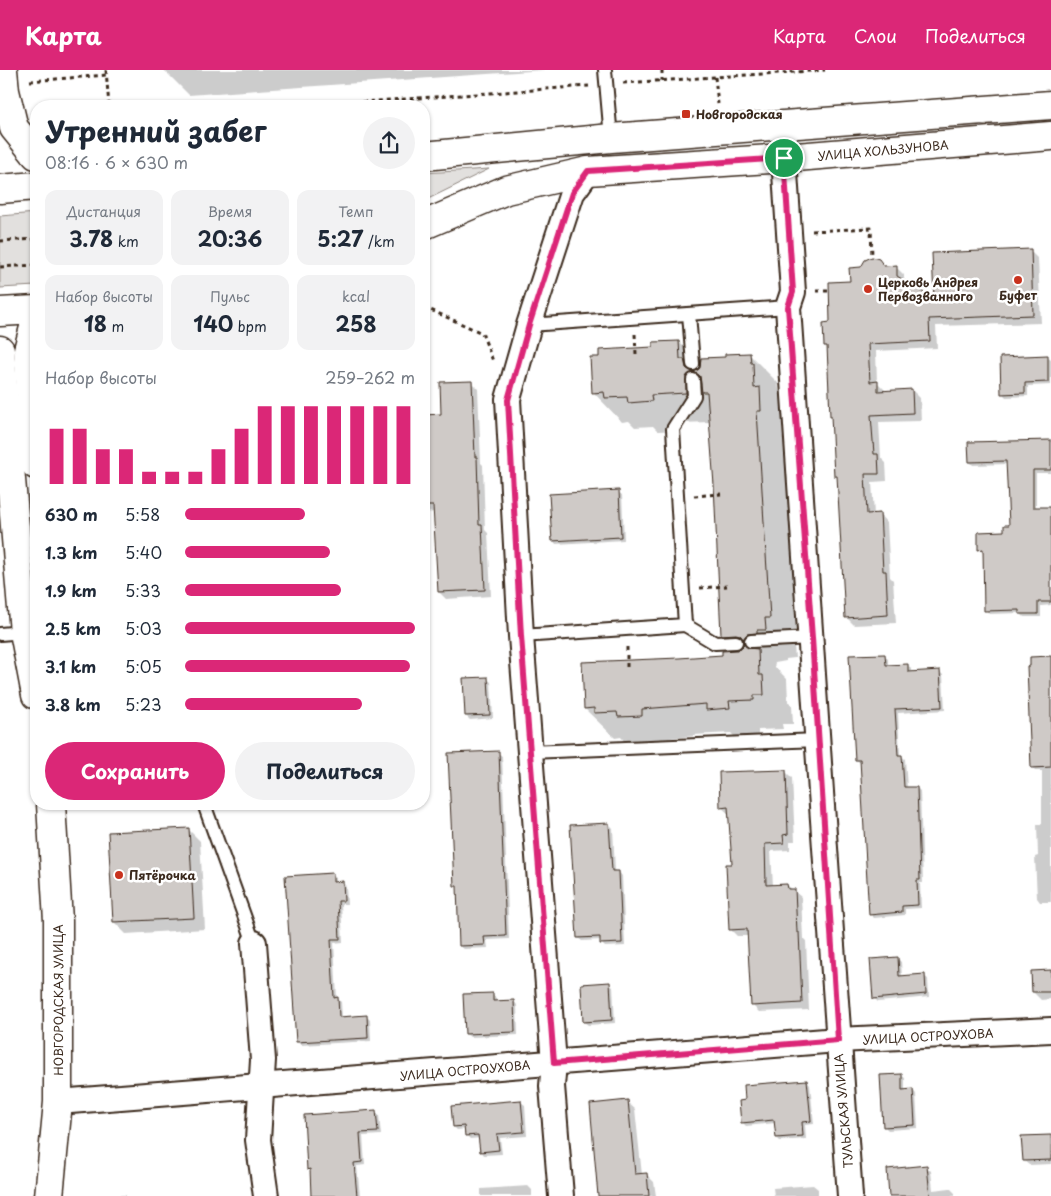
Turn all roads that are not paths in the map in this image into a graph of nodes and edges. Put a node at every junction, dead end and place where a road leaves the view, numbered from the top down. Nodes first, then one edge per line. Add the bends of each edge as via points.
1 (3, 70) edge
2 (605, 70) edge
3 (1051, 105) edge
4 (1051, 136) edge
5 (611, 138) junction
6 (30, 148) edge
7 (430, 155) edge
8 (784, 158) junction
9 (588, 171) junction
10 (30, 186) edge
11 (0, 189) edge
12 (430, 222) edge
13 (788, 307) junction
14 (30, 310) edge
15 (0, 312) edge
16 (689, 314) junction
17 (529, 325) junction
18 (30, 342) edge
19 (0, 350) edge
20 (692, 364) dead end
21 (30, 379) edge
22 (693, 380) dead end
23 (685, 625) junction
24 (12, 633) edge
25 (521, 636) junction
26 (812, 638) junction
27 (750, 641) dead end
28 (736, 642) dead end
29 (30, 680) edge
30 (818, 740) junction
31 (530, 752) junction
32 (51, 810) edge
33 (206, 810) edge
34 (254, 944) joint
35 (1051, 1030) edge
36 (838, 1040) junction
37 (554, 1063) junction
38 (261, 1087) junction
39 (58, 1102) junction
40 (49, 1196) edge
41 (266, 1196) edge
42 (561, 1196) edge
43 (850, 1196) edge

1 - 6 main road via 14,128
2 - 5 lane
3 - 5 main road
4 - 8 main road, УЛИЦА ХОЛЬЗУНОВА
5 - 7 main road
8 - 9 main road, УЛИЦА ХОЛЬЗУНОВА
8 - 13 street, ТУЛЬСКАЯ УЛИЦА via 793,292
9 - 12 main road, УЛИЦА ХОЛЬЗУНОВА via 506,190
9 - 17 street via 572,193
10 - 11 main road
13 - 16 lane
13 - 26 street, ТУЛЬСКАЯ УЛИЦА
14 - 15 main road
16 - 17 lane
16 - 20 lane
17 - 25 street via 508,400
18 - 21 main road
19 - 24 main road
22 - 23 lane via 694,396 673,429
23 - 25 lane
23 - 28 lane via 715,643
24 - 29 main road
25 - 31 street
26 - 27 lane
26 - 30 street, ТУЛЬСКАЯ УЛИЦА
30 - 31 lane
30 - 36 street, ТУЛЬСКАЯ УЛИЦА
31 - 37 street
32 - 39 main road, НОВГОРОДСКАЯ УЛИЦА via 58,921
33 - 34 lane
34 - 38 street via 263,1060
35 - 36 street, УЛИЦА ОСТРОУХОВА
36 - 37 street, УЛИЦА ОСТРОУХОВА
36 - 43 street, ТУЛЬСКАЯ УЛИЦА
37 - 38 street, УЛИЦА ОСТРОУХОВА
37 - 42 street via 552,1086
38 - 39 street, УЛИЦА ОСТРОУХОВА
38 - 41 street via 258,1140
39 - 40 main road, НОВГОРОДСКАЯ УЛИЦА

